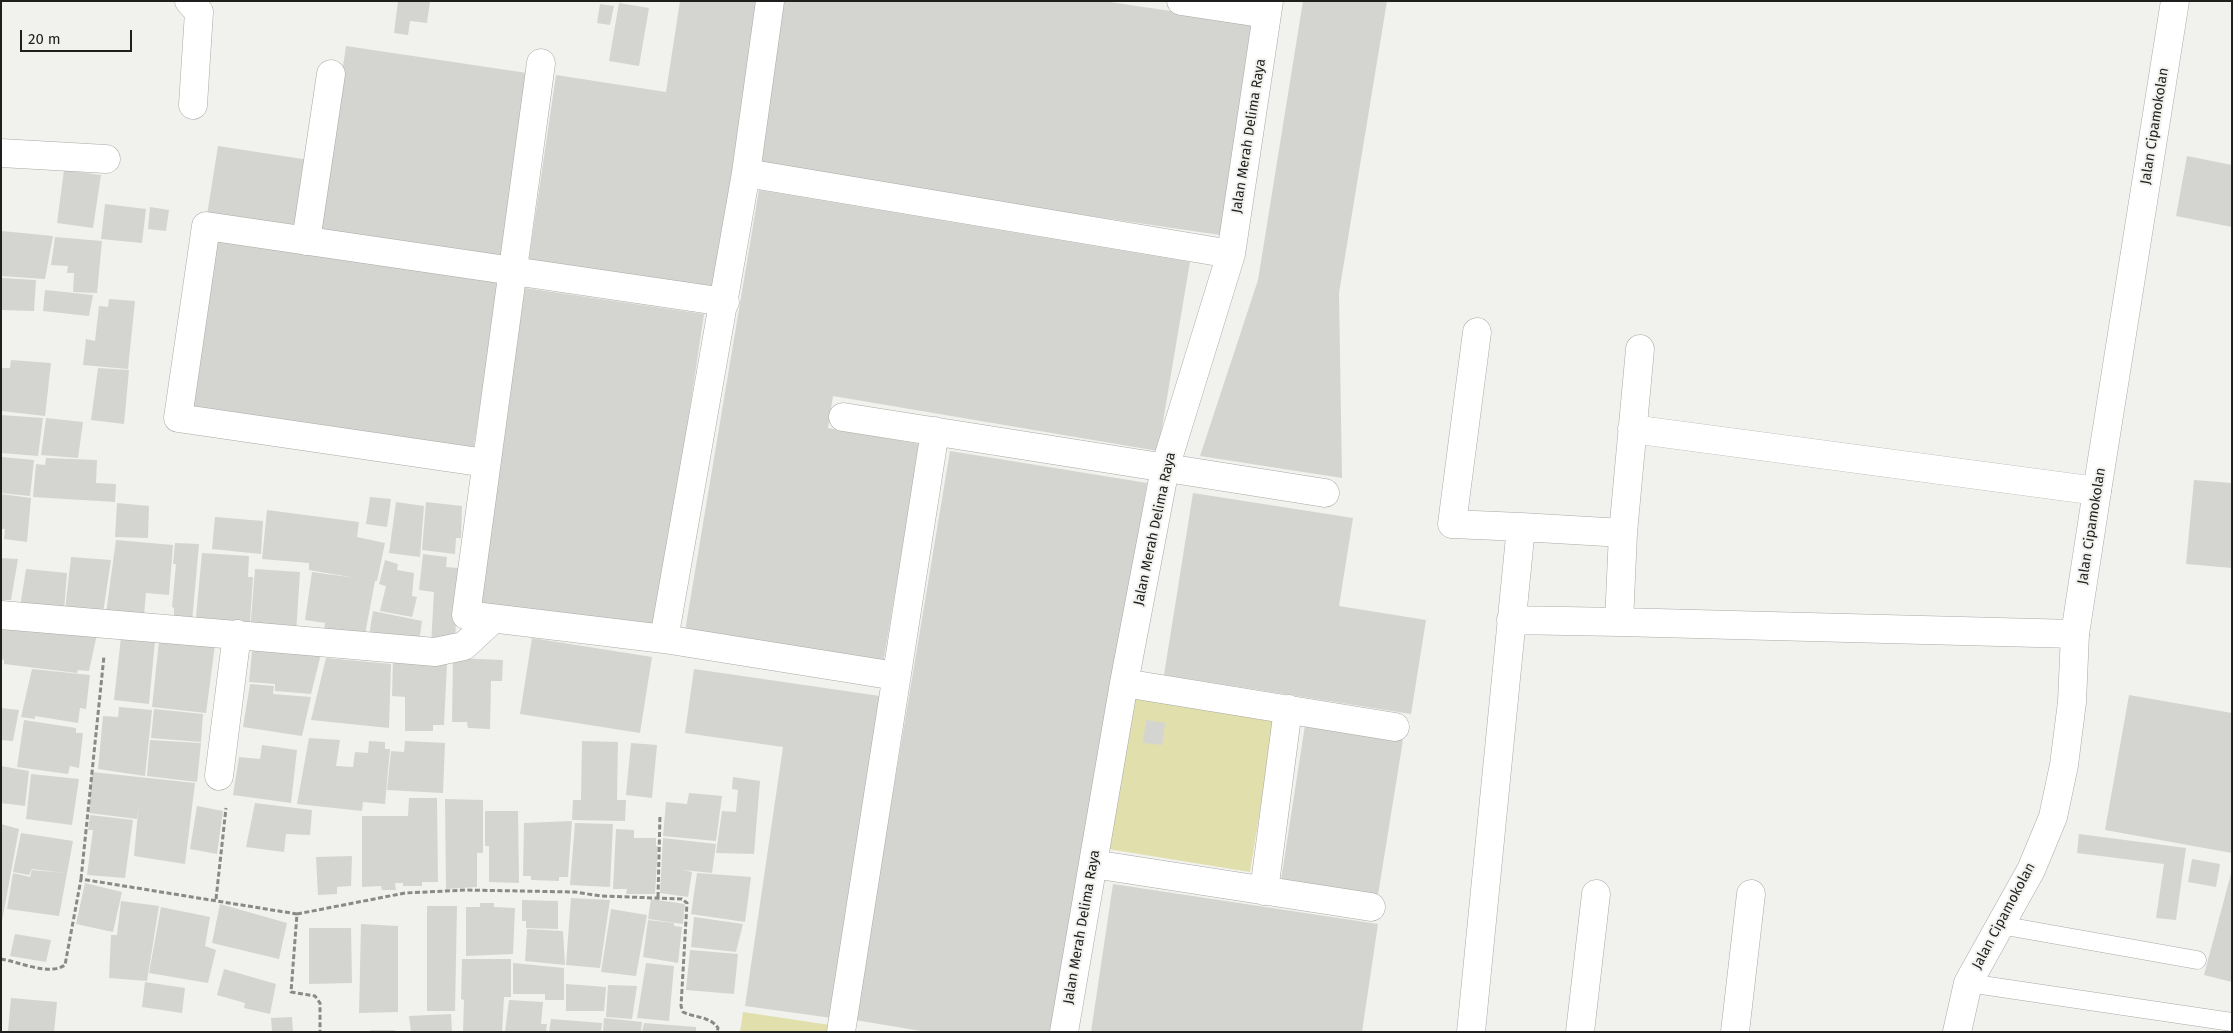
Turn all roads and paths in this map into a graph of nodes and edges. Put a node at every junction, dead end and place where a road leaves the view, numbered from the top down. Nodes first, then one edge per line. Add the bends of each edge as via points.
1 (189, 1) edge
2 (770, 1) edge
3 (1181, 1) edge
4 (2175, 1) edge
5 (1268, 8) edge
6 (541, 63) dead end
7 (331, 74) dead end
8 (193, 105) dead end
9 (1, 153) edge
10 (106, 159) dead end
11 (746, 173) junction
12 (306, 241) junction
13 (1231, 254) junction
14 (513, 271) junction
15 (725, 302) junction
16 (1477, 332) dead end
17 (1640, 349) dead end
18 (843, 417) dead end
19 (1632, 429) junction
20 (935, 431) junction
21 (486, 463) junction
22 (1165, 468) junction
23 (2096, 491) junction
24 (1325, 493) dead end
25 (1521, 527) junction
26 (1623, 533) junction
27 (1, 615) edge
28 (493, 619) junction
29 (1511, 620) junction
30 (1619, 622) junction
31 (107, 623) junction
32 (237, 634) junction
33 (2075, 634) junction
34 (664, 639) junction
35 (896, 676) junction
36 (1124, 683) junction
37 (1288, 710) junction
38 (1396, 727) dead end
39 (219, 776) joint
40 (660, 815) dead end
41 (1093, 864) junction
42 (81, 879) junction
43 (1264, 891) junction
44 (1596, 894) dead end
45 (1751, 894) dead end
46 (658, 897) junction
47 (216, 899) junction
48 (1371, 908) dead end
49 (297, 914) junction
50 (2000, 925) junction
51 (1, 959) edge
52 (2198, 960) dead end
53 (1968, 983) junction
54 (2232, 1022) edge
55 (847, 1031) edge
56 (320, 1032) edge
57 (717, 1032) edge
58 (1064, 1032) edge
59 (1471, 1032) edge
60 (1580, 1032) edge
61 (1735, 1032) edge
62 (1957, 1032) edge

1 - 8 street via 199,12
2 - 11 street
3 - 5 street
4 - 23 street, Jalan Cipamokolan
5 - 13 street, Jalan Merah Delima Raya
6 - 14 street
7 - 12 street
9 - 10 street
11 - 13 street
11 - 15 street
12 - 14 street
12 - 21 street via 206,226 178,418
13 - 22 street, Jalan Merah Delima Raya
14 - 15 street
14 - 21 street
15 - 34 street
16 - 25 street via 1452,524
17 - 19 street
18 - 20 street
19 - 23 street
19 - 26 street
20 - 22 street
20 - 35 street
21 - 28 street via 466,615
22 - 24 street
22 - 36 street, Jalan Merah Delima Raya
23 - 33 street, Jalan Cipamokolan
25 - 26 street
25 - 29 street
26 - 30 street
27 - 31 street
28 - 32 street via 464,646 435,652
28 - 34 street
29 - 30 street
29 - 59 street
30 - 33 street
31 - 32 street
31 - 42 path
32 - 39 street
33 - 50 street, Jalan Cipamokolan via 2072,702 2053,817 2031,870
34 - 35 street
35 - 55 street
36 - 37 street
36 - 41 street, Jalan Merah Delima Raya
37 - 38 street
37 - 43 street
39 - 47 path via 226,804
40 - 46 path
41 - 43 street
41 - 58 street, Jalan Merah Delima Raya
42 - 47 path
42 - 51 path via 65,964 60,969 51,969
43 - 48 street
44 - 60 street
45 - 61 street
46 - 49 path via 465,890 404,893
46 - 57 path via 682,899 687,903 681,1006 683,1012 690,1016 715,1023
47 - 49 path
49 - 56 path via 291,992 315,996 320,1003
50 - 52 lane
50 - 53 street, Jalan Cipamokolan
53 - 54 lane
53 - 62 street, Jalan Cipamokolan

